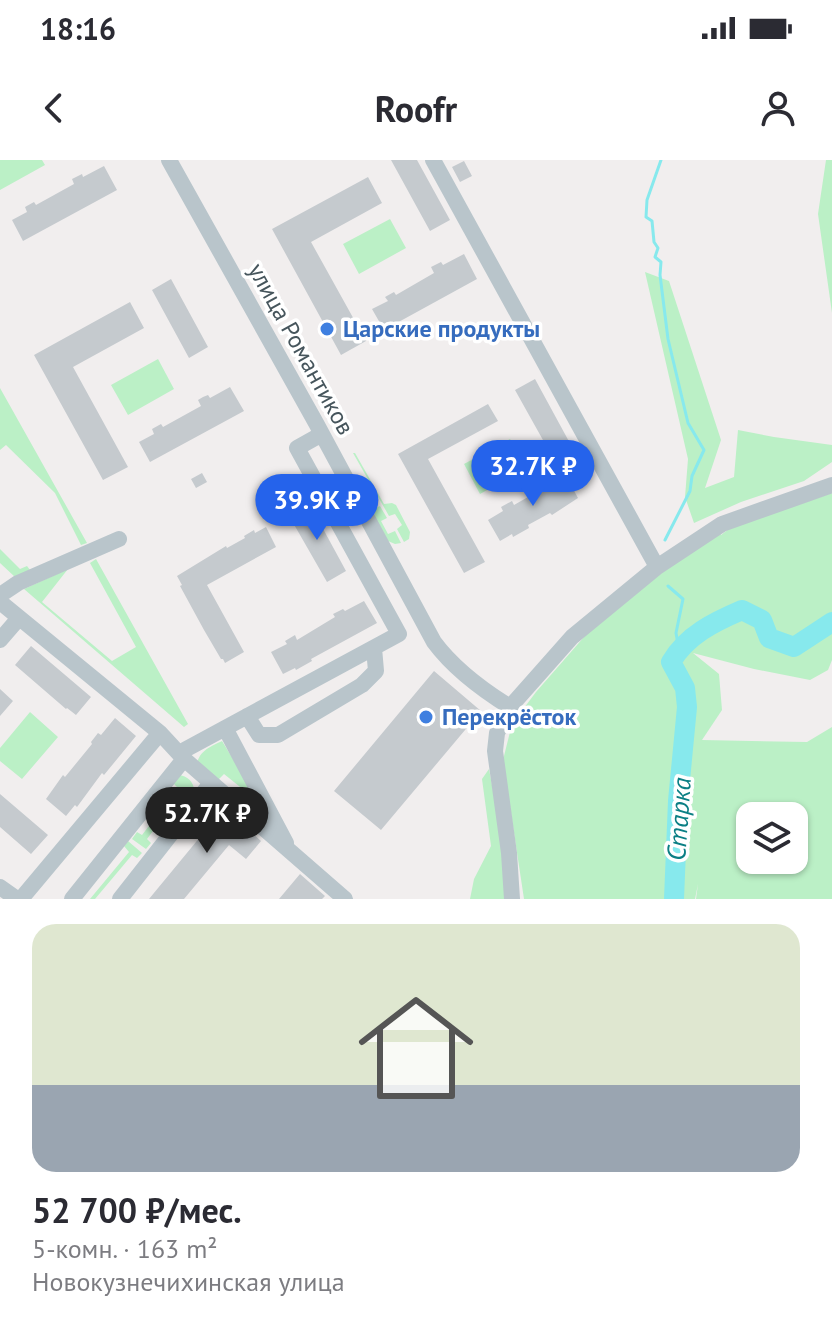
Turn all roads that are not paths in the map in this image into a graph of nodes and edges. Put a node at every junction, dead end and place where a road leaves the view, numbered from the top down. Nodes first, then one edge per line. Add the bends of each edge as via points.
1 (169, 160) edge
2 (433, 160) edge
3 (322, 434) junction
4 (832, 485) edge
5 (119, 539) dead end
6 (657, 567) junction
7 (0, 595) edge
8 (0, 602) edge
9 (19, 618) junction
10 (0, 640) edge
11 (374, 648) junction
12 (510, 707) junction
13 (247, 716) junction
14 (225, 728) junction
15 (160, 733) junction
16 (182, 756) junction
17 (211, 783) junction
18 (290, 851) junction
19 (0, 887) edge
20 (19, 899) edge
21 (72, 899) edge
22 (120, 899) edge
23 (344, 899) edge
24 (512, 899) edge

1 - 3 street, улица Романтиков
2 - 6 street
3 - 11 street via 297,448 399,634
3 - 12 street, улица Романтиков via 434,642 457,668
4 - 6 street via 722,524
5 - 7 street
6 - 12 street via 572,637
8 - 9 street
9 - 10 street
9 - 15 street
11 - 13 street
11 - 13 street via 376,671 362,685 278,735 259,735
12 - 24 street via 495,751
13 - 14 street
14 - 16 street
14 - 18 street
15 - 16 street
15 - 20 street
16 - 17 street
16 - 21 street
17 - 18 street
17 - 22 street
18 - 23 street
19 - 20 street

